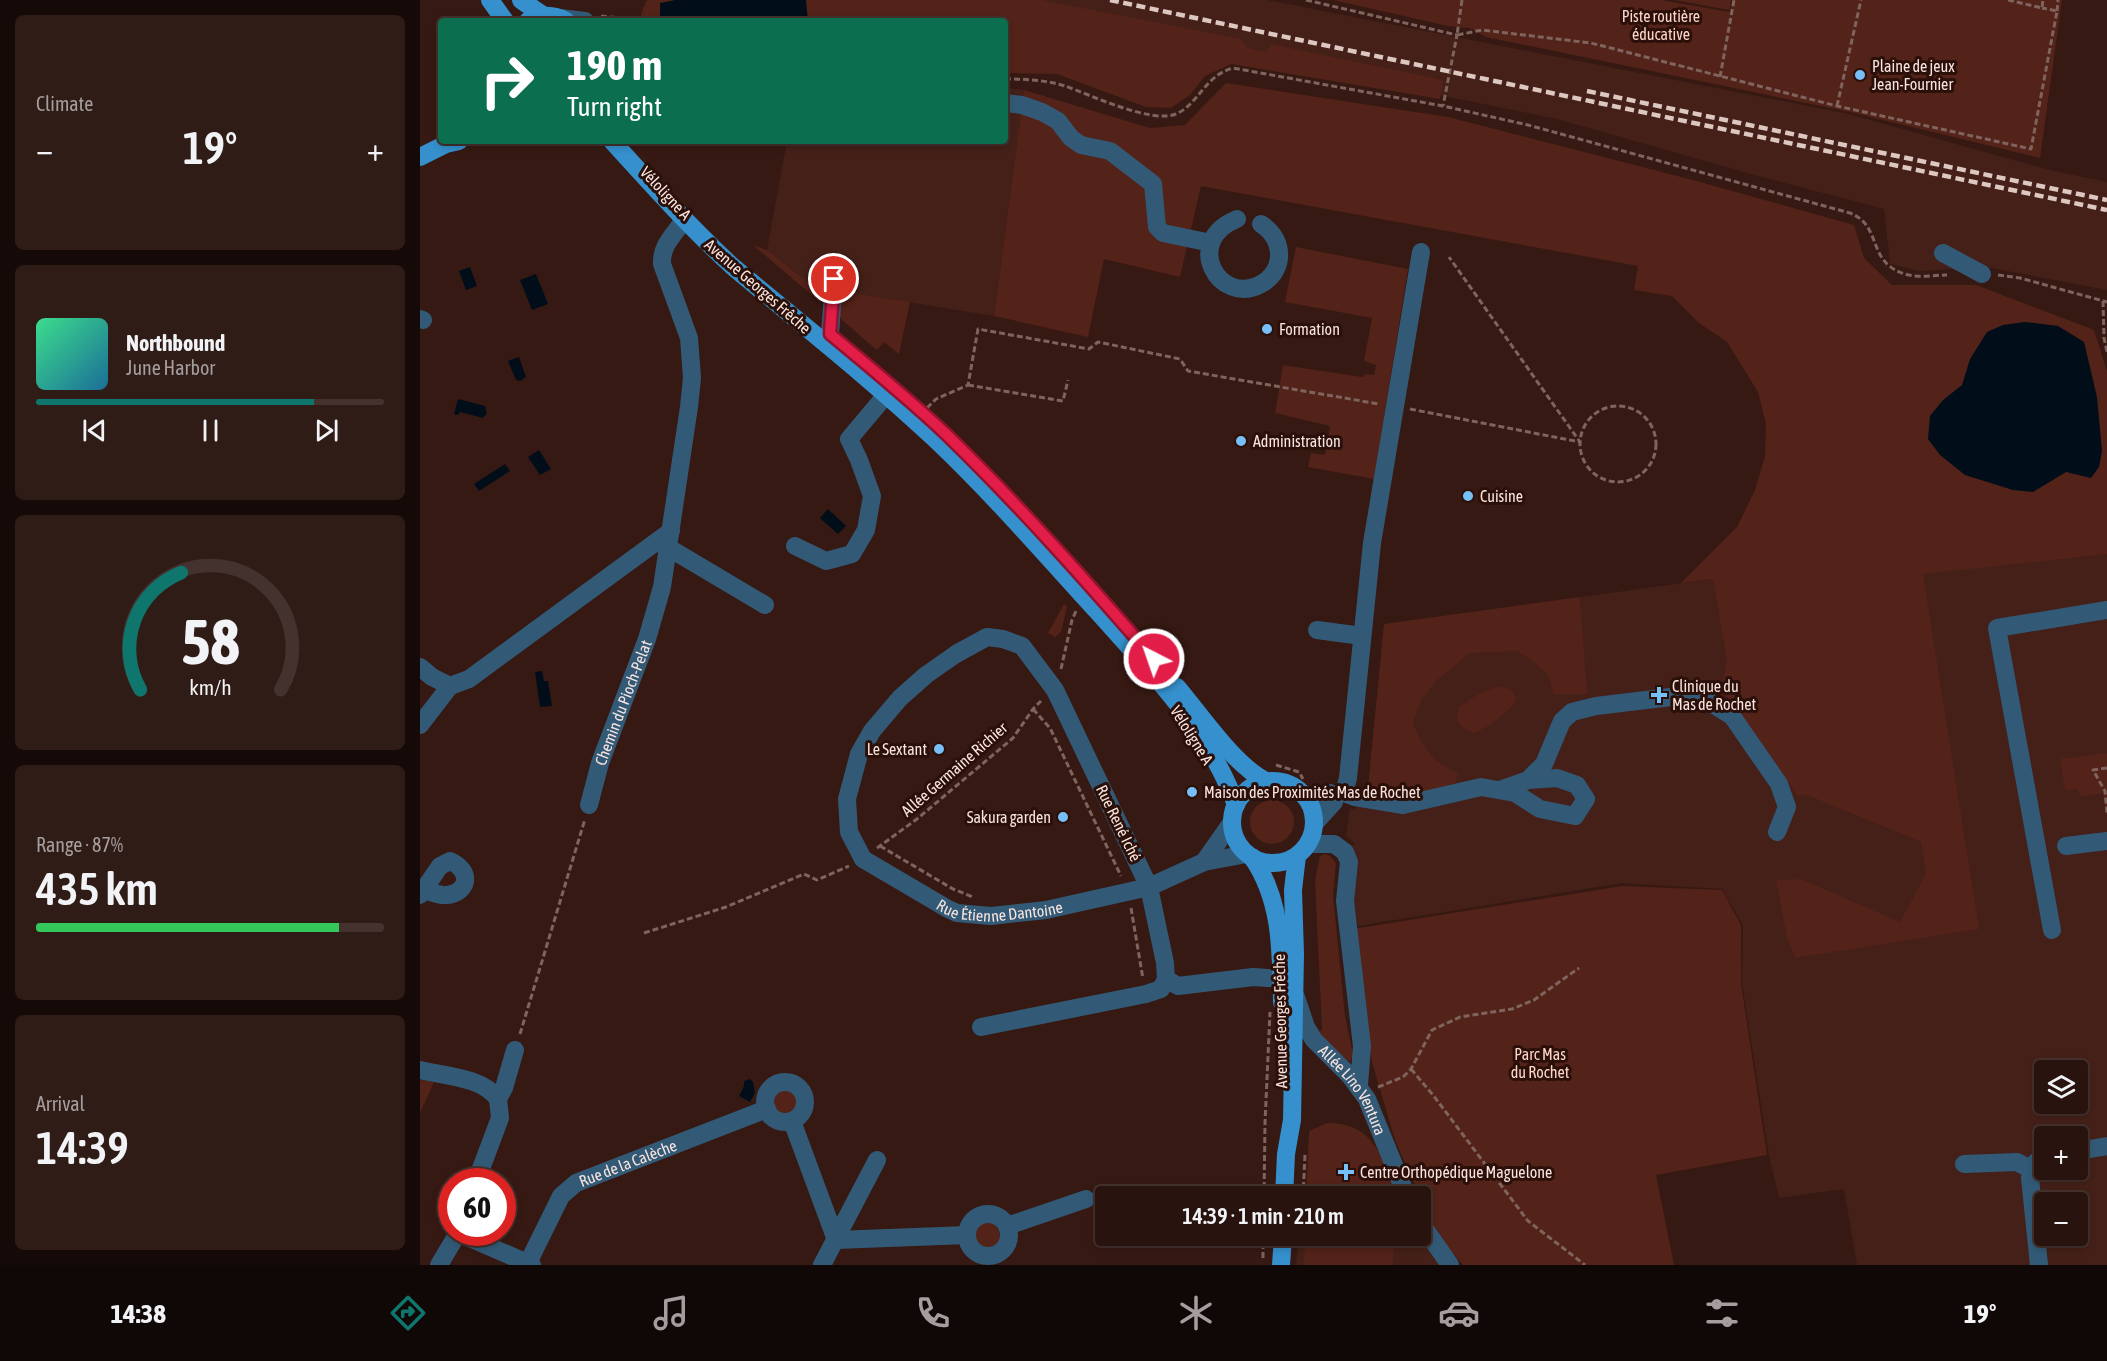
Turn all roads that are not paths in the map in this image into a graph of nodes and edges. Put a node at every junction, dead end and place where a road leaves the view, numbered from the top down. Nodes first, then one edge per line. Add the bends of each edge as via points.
1 (490, 0) edge
2 (520, 0) edge
3 (503, 18) edge
4 (547, 18) edge
5 (1008, 103) edge
6 (447, 144) edge
7 (615, 144) edge
8 (629, 144) edge
9 (420, 157) edge
10 (1237, 219) dead end
11 (684, 220) junction
12 (1261, 224) dead end
13 (1211, 243) junction
14 (1421, 252) dead end
15 (1943, 253) dead end
16 (1982, 274) road end
17 (834, 279) dead end
18 (830, 334) junction
19 (886, 395) junction
20 (670, 539) junction
21 (795, 546) dead end
22 (765, 605) dead end
23 (2107, 610) edge
24 (1317, 630) dead end
25 (1362, 636) junction
26 (420, 667) edge
27 (450, 686) junction
28 (420, 725) edge
29 (1528, 780) junction
30 (1269, 782) junction
31 (1500, 790) junction
32 (1340, 795) junction
33 (1305, 797) junction
34 (589, 805) road end
35 (1234, 813) junction
36 (1314, 824) junction
37 (1776, 832) dead end
38 (2107, 841) edge
39 (2066, 846) dead end
40 (1303, 850) junction
41 (1249, 855) junction
42 (863, 859) joint
43 (1204, 861) junction
44 (1149, 887) junction
45 (2052, 930) dead end
46 (1165, 971) junction
47 (1284, 982) junction
48 (981, 1028) dead end
49 (515, 1050) road end
50 (420, 1070) edge
51 (1359, 1085) junction
52 (498, 1099) junction
53 (766, 1109) junction
54 (792, 1121) junction
55 (2107, 1146) edge
56 (2088, 1149) edge
57 (877, 1160) dead end
58 (1964, 1164) dead end
59 (2034, 1164) edge
60 (481, 1168) edge
61 (2034, 1171) edge
62 (1285, 1186) edge
63 (1403, 1186) edge
64 (1086, 1199) dead end
65 (1007, 1226) junction
66 (967, 1235) junction
67 (1431, 1238) edge
68 (836, 1240) junction
69 (450, 1246) edge
70 (488, 1246) edge
71 (1282, 1246) edge
72 (997, 1260) edge
73 (530, 1264) edge
74 (439, 1265) edge
75 (822, 1265) edge
76 (1281, 1265) edge
77 (1450, 1265) edge
78 (2039, 1265) edge

1 - 3 main road
2 - 4 main road
5 - 13 street via 1042,112 1058,121 1081,145 1110,152 1154,184 1157,227 1163,233
6 - 9 main road
7 - 11 main road, Avenue Georges Frêche
8 - 18 main road, Avenue Georges Frêche via 687,210
10 - 13 street via 1216,232
11 - 19 main road, Avenue Georges Frêche via 732,266
11 - 20 street, Chemin du Pioch-Pelat via 667,242 662,256 686,325 692,359
12 - 13 street via 1276,240 1278,263 1273,274 1255,287 1234,287 1216,274 1209,254
14 - 25 street via 1372,543
15 - 16 street
17 - 18 street
18 - 30 main road, Avenue Georges Frêche via 919,409 971,460 1119,618 1238,759
19 - 21 street via 849,439 872,496 866,531 852,554 826,561
19 - 35 main road, Avenue Georges Frêche via 960,464 1158,680 1221,771
20 - 22 street
20 - 27 street via 469,679
20 - 34 street, Chemin du Pioch-Pelat via 652,624 600,763
23 - 45 street via 1996,628
24 - 25 street
25 - 32 street via 1348,778
26 - 27 street
27 - 28 street
29 - 31 street
29 - 31 street via 1557,778 1577,785 1586,799 1575,816 1540,809 1515,793
29 - 37 street via 1544,764 1562,721 1572,712 1671,697 1706,700 1732,716 1779,784 1787,807
30 - 33 main road via 1289,785
30 - 35 main road via 1250,789
31 - 32 street via 1480,787 1403,806
32 - 33 street
32 - 36 street
33 - 36 main road
35 - 41 main road via 1234,834
35 - 43 street
36 - 40 main road
38 - 39 street
40 - 41 main road via 1275,863
40 - 47 main road, Avenue Georges Frêche via 1293,890
40 - 51 street via 1334,844 1345,852 1349,862 1345,901 1362,1046
41 - 43 street
41 - 47 main road, Avenue Georges Frêche via 1267,881 1275,906
42 - 44 street, Rue Étienne Dantoine via 957,913 1008,915
42 - 44 street, Rue René Iché via 849,832 847,815 847,799 859,754 900,698 926,675 987,637 1022,646 1054,690
43 - 44 street, Rue Étienne Dantoine
44 - 46 street, Rue René Iché
46 - 47 street via 1178,986 1232,979
46 - 48 street via 1161,989 1146,994
47 - 51 street, Allée Lino Ventura via 1314,1040
47 - 62 main road, Avenue Georges Frêche via 1281,1117 1286,1154
49 - 52 street
50 - 52 street via 474,1082
51 - 63 street, Allée Lino Ventura
52 - 60 street via 500,1118
53 - 54 street via 780,1122
53 - 54 street via 769,1090 781,1082 794,1084 806,1100 803,1113
53 - 73 street, Rue de la Calèche via 576,1183 561,1196
54 - 68 street
55 - 56 street
57 - 68 street
58 - 59 street
61 - 78 street via 2030,1178
64 - 65 street
65 - 66 street via 997,1216 983,1215 972,1222
65 - 72 street via 1008,1240
66 - 68 street
66 - 72 street via 976,1252
67 - 77 street
68 - 75 street
69 - 74 street
70 - 73 street
71 - 76 main road

